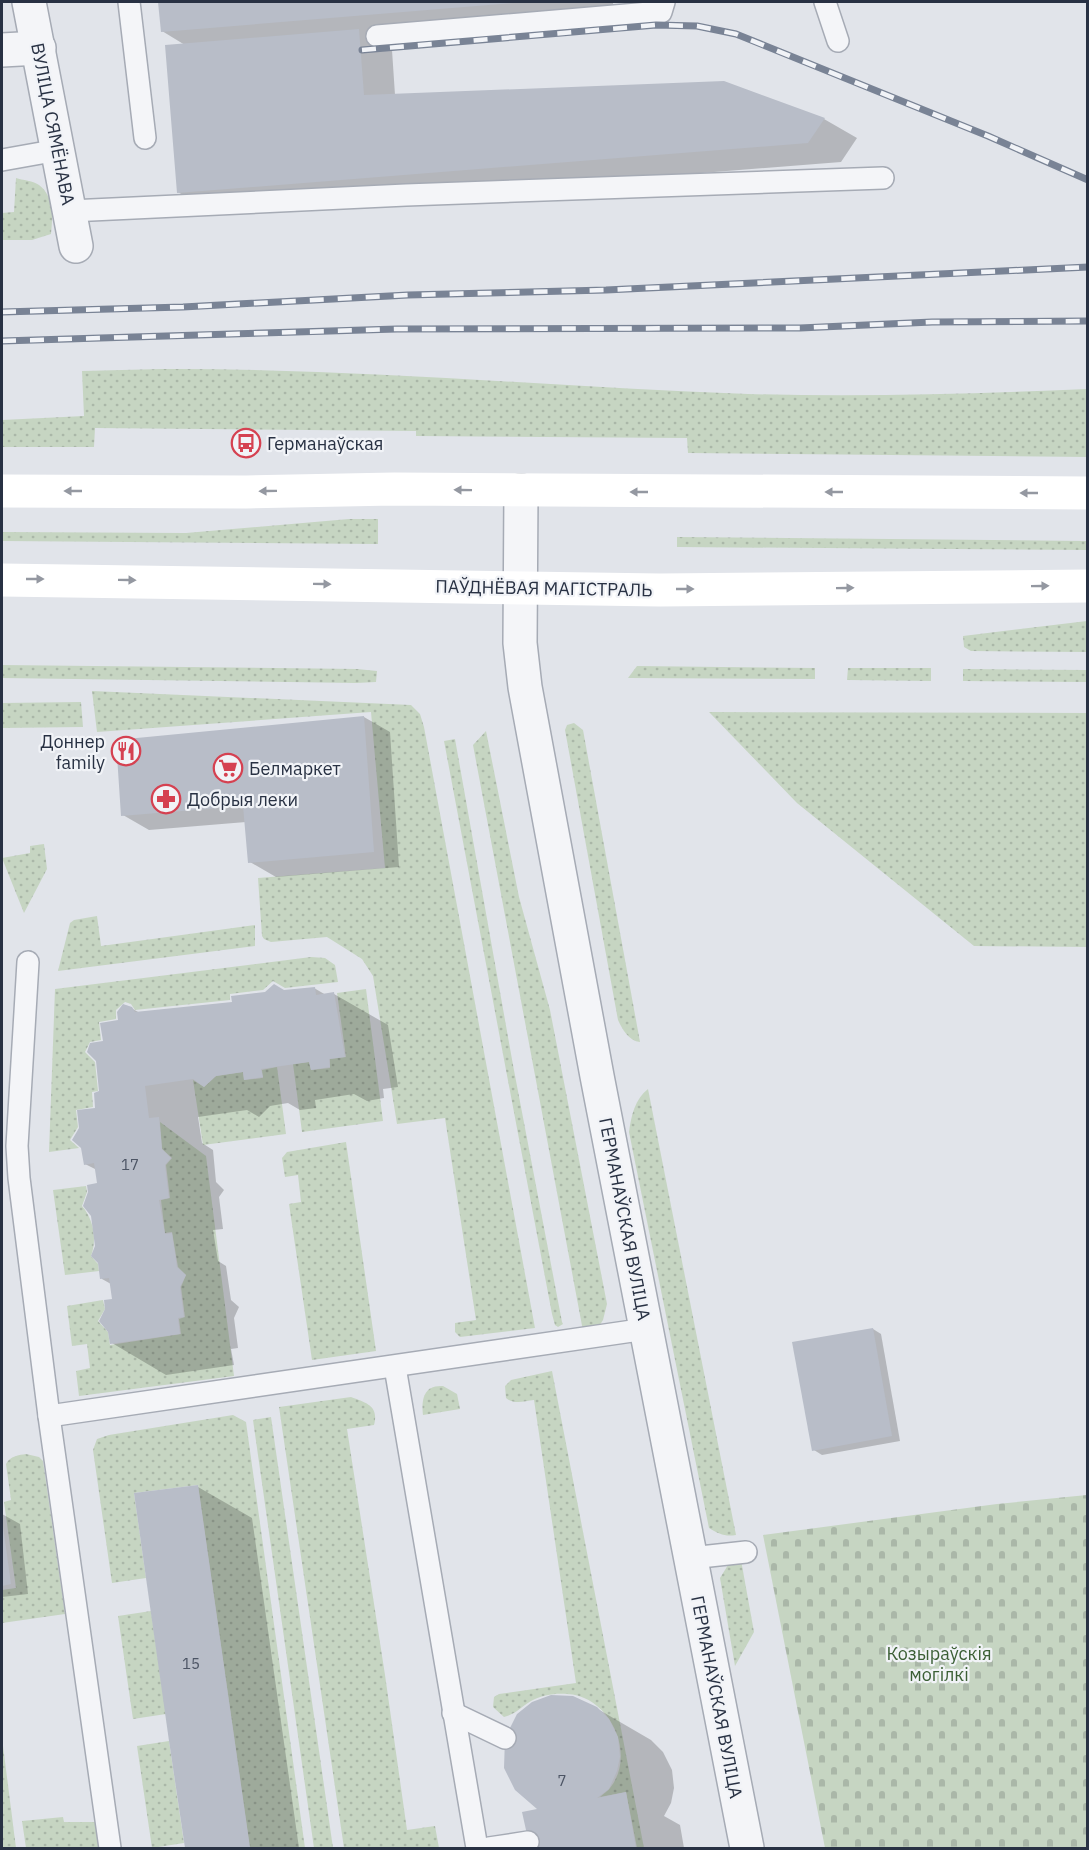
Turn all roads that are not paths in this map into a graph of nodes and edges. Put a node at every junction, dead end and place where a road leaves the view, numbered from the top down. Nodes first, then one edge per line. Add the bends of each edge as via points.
1 (29, 2) edge
2 (129, 2) edge
3 (664, 2) edge
4 (825, 2) edge
5 (377, 36) dead end
6 (838, 41) dead end
7 (39, 48) junction
8 (2, 50) edge
9 (145, 138) dead end
10 (58, 150) junction
11 (2, 160) edge
12 (882, 178) dead end
13 (70, 211) junction
14 (76, 246) dead end
15 (2, 491) edge
16 (521, 491) junction
17 (1088, 493) edge
18 (2, 580) edge
19 (1088, 586) edge
20 (522, 588) junction
21 (28, 962) dead end
22 (10, 1179) edge
23 (646, 1329) junction
24 (395, 1367) junction
25 (50, 1416) junction
26 (746, 1552) dead end
27 (691, 1558) junction
28 (453, 1713) junction
29 (505, 1738) dead end
30 (528, 1842) dead end
31 (110, 1848) edge
32 (477, 1848) edge
33 (489, 1848) edge
34 (747, 1848) edge

1 - 7 street, ВУЛІЦА СЯМЁНАВА
2 - 9 lane
3 - 5 lane via 662,12
4 - 6 lane
7 - 8 street
7 - 10 street, ВУЛІЦА СЯМЁНАВА
10 - 11 lane
10 - 13 street, ВУЛІЦА СЯМЁНАВА
12 - 13 lane
13 - 14 street, ВУЛІЦА СЯМЁНАВА
16 -> 15 main road
17 -> 16 main road
16 - 20 street, ГЕРМАНАЎСКАЯ ВУЛІЦА
18 -> 20 main road, ПАЎДНЁВАЯ МАГІСТРАЛЬ
20 -> 19 main road, ПАЎДНЁВАЯ МАГІСТРАЛЬ
20 - 23 street, ГЕРМАНАЎСКАЯ ВУЛІЦА via 520,644 525,687
21 - 22 lane via 17,1146
22 - 25 lane
23 - 24 lane
23 - 27 street, ГЕРМАНАЎСКАЯ ВУЛІЦА
24 - 25 lane
24 - 28 lane
25 - 31 lane
26 - 27 lane
27 - 34 street, ГЕРМАНАЎСКАЯ ВУЛІЦА
28 - 29 lane
28 - 32 lane
30 - 33 lane

